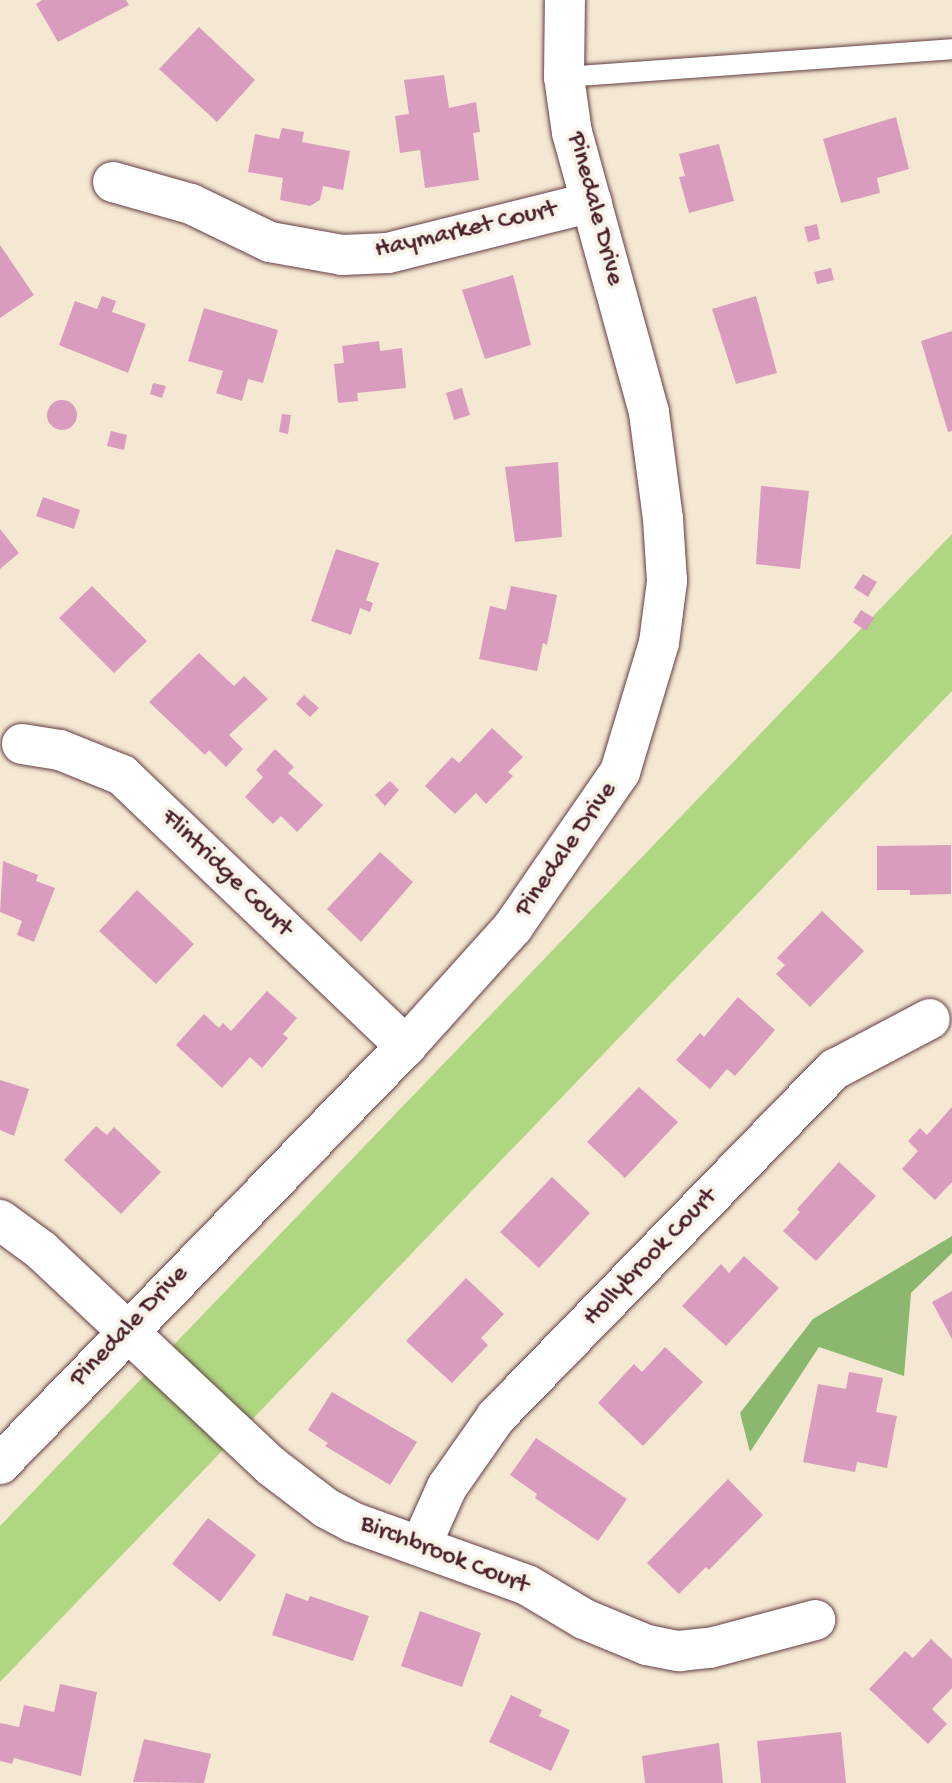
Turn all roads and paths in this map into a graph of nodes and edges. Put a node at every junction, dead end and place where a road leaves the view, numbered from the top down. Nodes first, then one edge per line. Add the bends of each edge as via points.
1 (565, 0) edge
2 (952, 49) edge
3 (564, 77) junction
4 (113, 182) dead end
5 (592, 202) junction
6 (22, 744) dead end
7 (930, 1019) dead end
8 (406, 1046) junction
9 (0, 1220) edge
10 (126, 1330) junction
11 (0, 1464) edge
12 (421, 1545) junction
13 (815, 1620) dead end

1 - 3 street, Pinedale Drive
2 - 3 lane
3 - 5 street, Pinedale Drive via 572,133
4 - 5 street, Haymarket Court via 191,204 270,242 342,255 388,253
5 - 8 street, Pinedale Drive via 649,412 657,461 667,581 659,643 620,772 592,817 513,927
6 - 8 street, Flintridge Court via 60,750 122,775
7 - 12 street, Hollybrook Court via 835,1069 507,1406 467,1454
8 - 10 street, Pinedale Drive
9 - 10 street, Birchbrook Court via 41,1250
10 - 11 street, Pinedale Drive
10 - 12 street, Birchbrook Court via 297,1488 352,1522
12 - 13 street, Birchbrook Court via 527,1585 595,1625 647,1645 679,1651 710,1648

